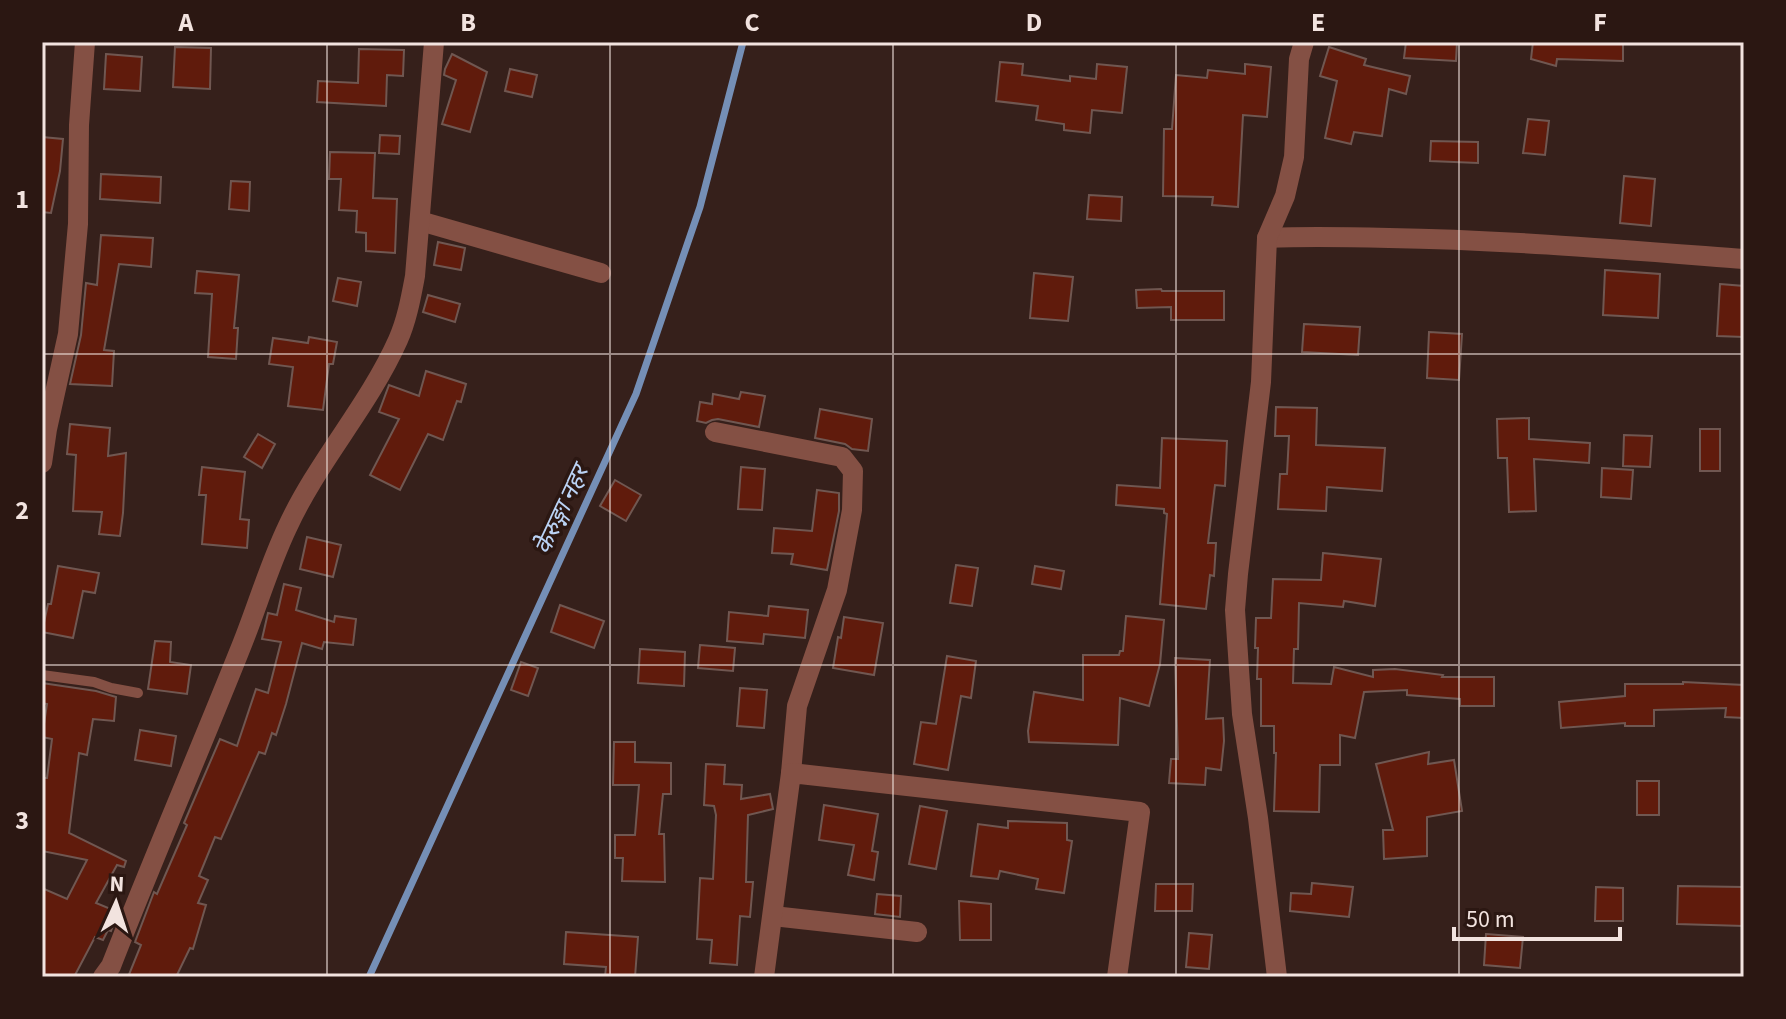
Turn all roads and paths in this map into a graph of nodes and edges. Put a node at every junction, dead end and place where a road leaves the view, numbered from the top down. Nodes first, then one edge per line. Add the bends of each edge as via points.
1 (85, 42) edge
2 (434, 42) edge
3 (1304, 42) edge
4 (420, 221) junction
5 (1267, 238) junction
6 (1744, 259) edge
7 (601, 273) dead end
8 (715, 432) dead end
9 (42, 463) edge
10 (42, 675) edge
11 (138, 693) dead end
12 (791, 773) junction
13 (773, 916) junction
14 (917, 932) dead end
15 (103, 977) edge
16 (764, 977) edge
17 (1117, 977) edge
18 (1277, 977) edge

1 - 9 street via 68,334
2 - 4 street
3 - 5 street via 1294,157
4 - 7 street
4 - 15 street via 415,276 398,339 286,529
5 - 6 street via 1440,239
5 - 18 street via 1261,382 1235,610 1242,714
8 - 12 street via 842,457 853,471 852,510 837,590 797,706
10 - 11 lane
12 - 13 street
12 - 17 street via 1140,812
13 - 14 street
13 - 16 street

